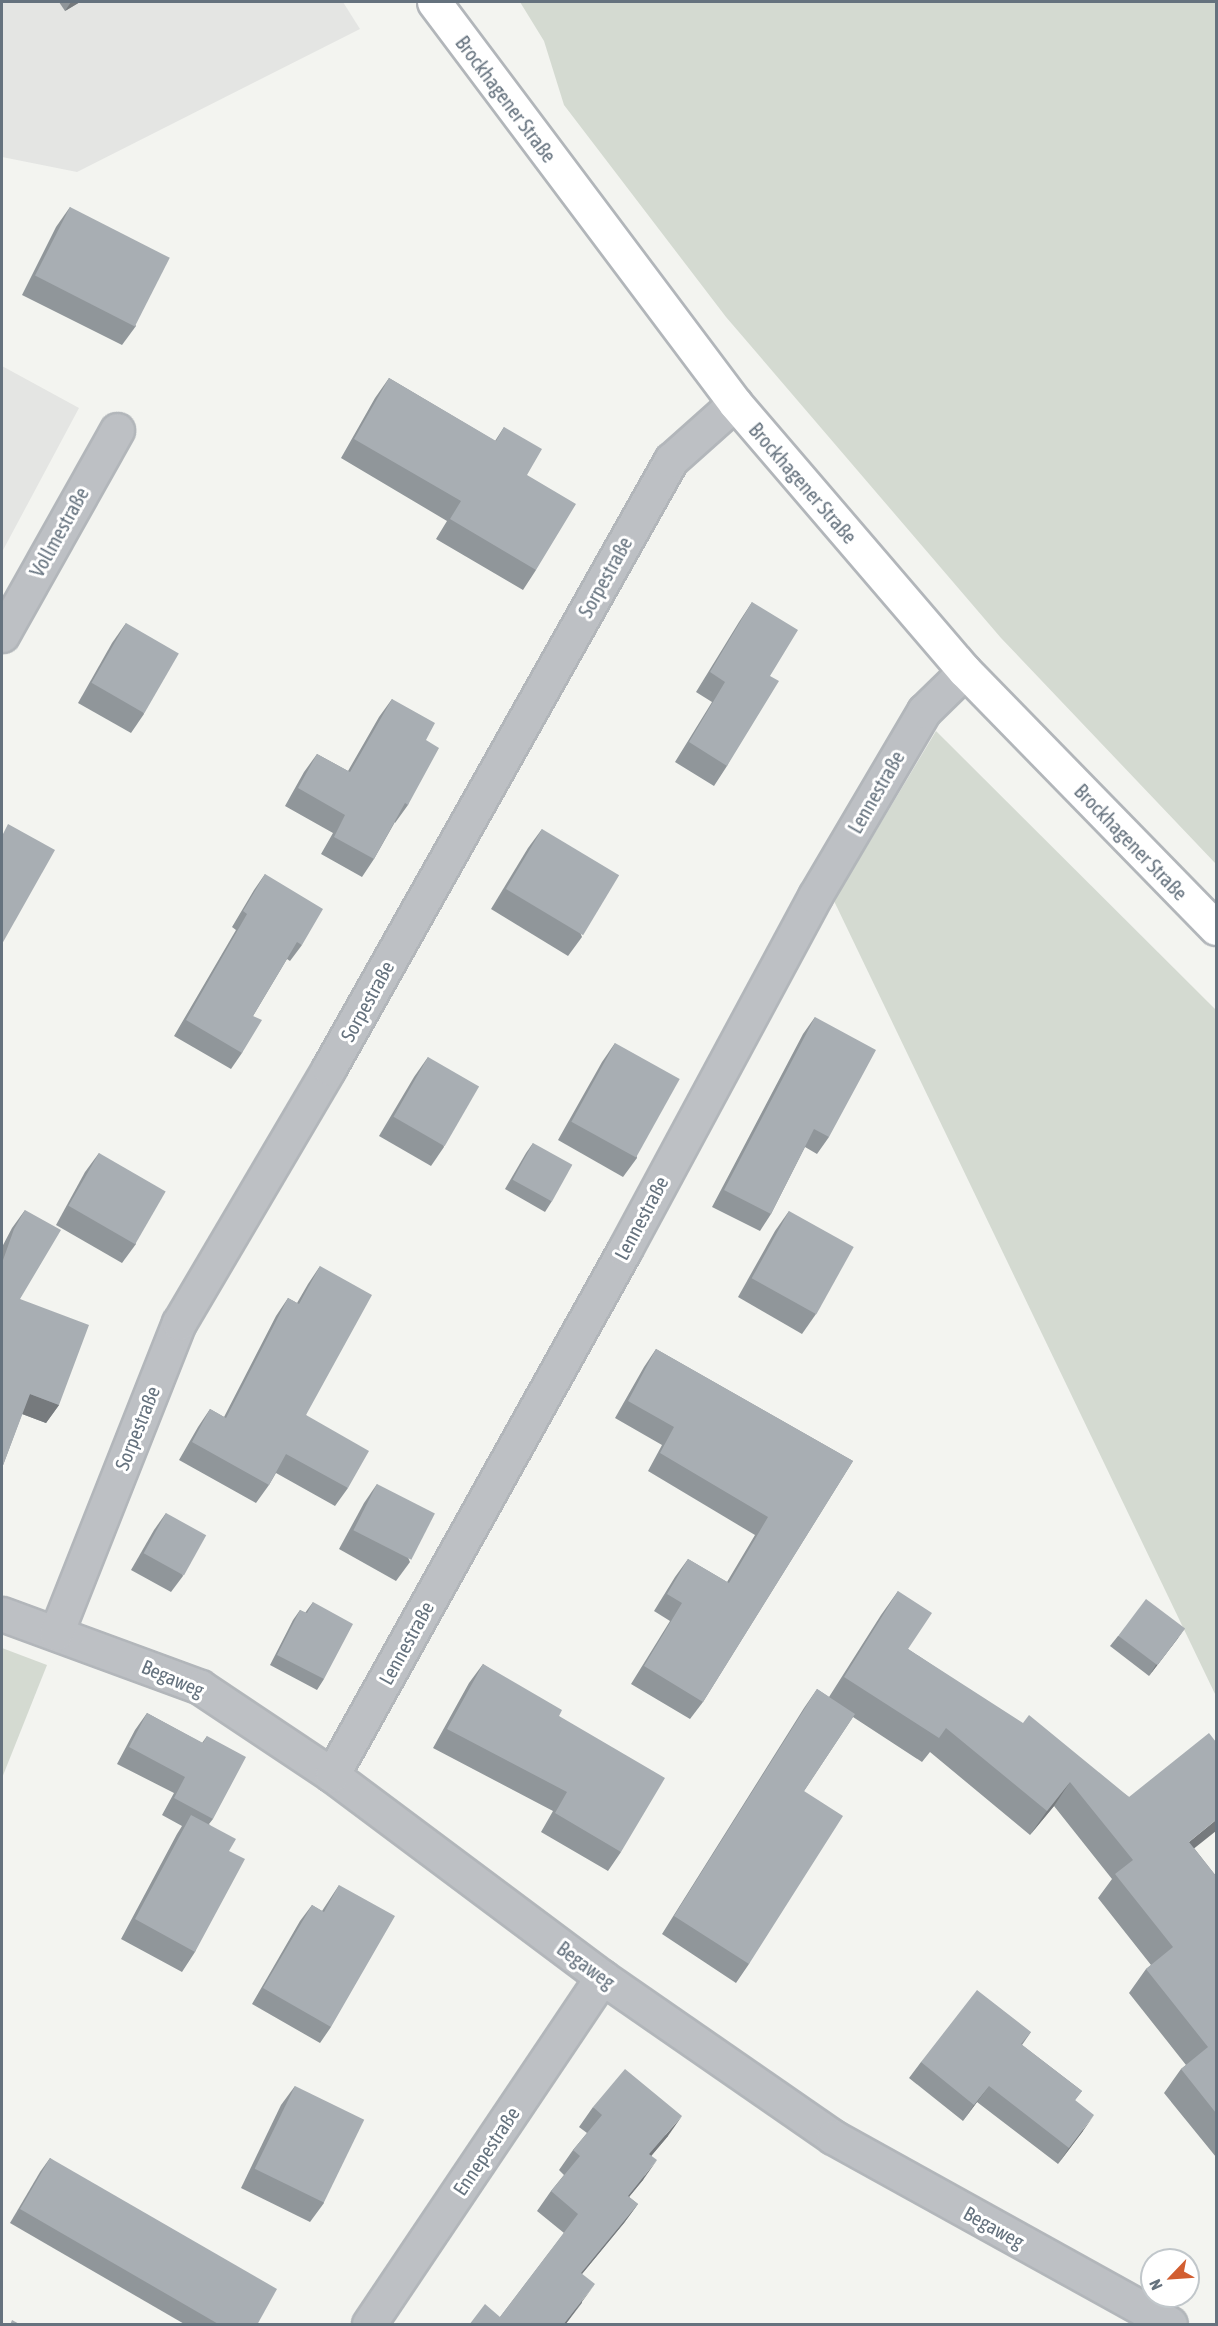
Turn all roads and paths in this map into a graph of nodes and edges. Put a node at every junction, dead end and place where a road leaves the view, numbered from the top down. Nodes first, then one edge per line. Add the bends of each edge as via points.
1 (434, 2) edge
2 (735, 403) junction
3 (117, 429) dead end
4 (2, 635) edge
5 (965, 671) junction
6 (1216, 928) edge
7 (2, 1614) edge
8 (56, 1633) junction
9 (332, 1775) junction
10 (602, 1977) junction
11 (369, 2325) edge
12 (1170, 2325) edge

1 - 2 main road, Brockhagener Straße
2 - 5 main road, Brockhagener Straße
2 - 8 street, Sorpestraße via 671,460 329,1068 179,1323
3 - 4 street, Vollmestraße
5 - 6 main road, Brockhagener Straße
5 - 9 street, Lennestraße via 924,711 815,896 631,1238
7 - 8 street, Begaweg
8 - 9 street, Begaweg via 200,1687
9 - 10 street, Begaweg
10 - 11 street, Ennepestraße
10 - 12 street, Begaweg via 833,2137

